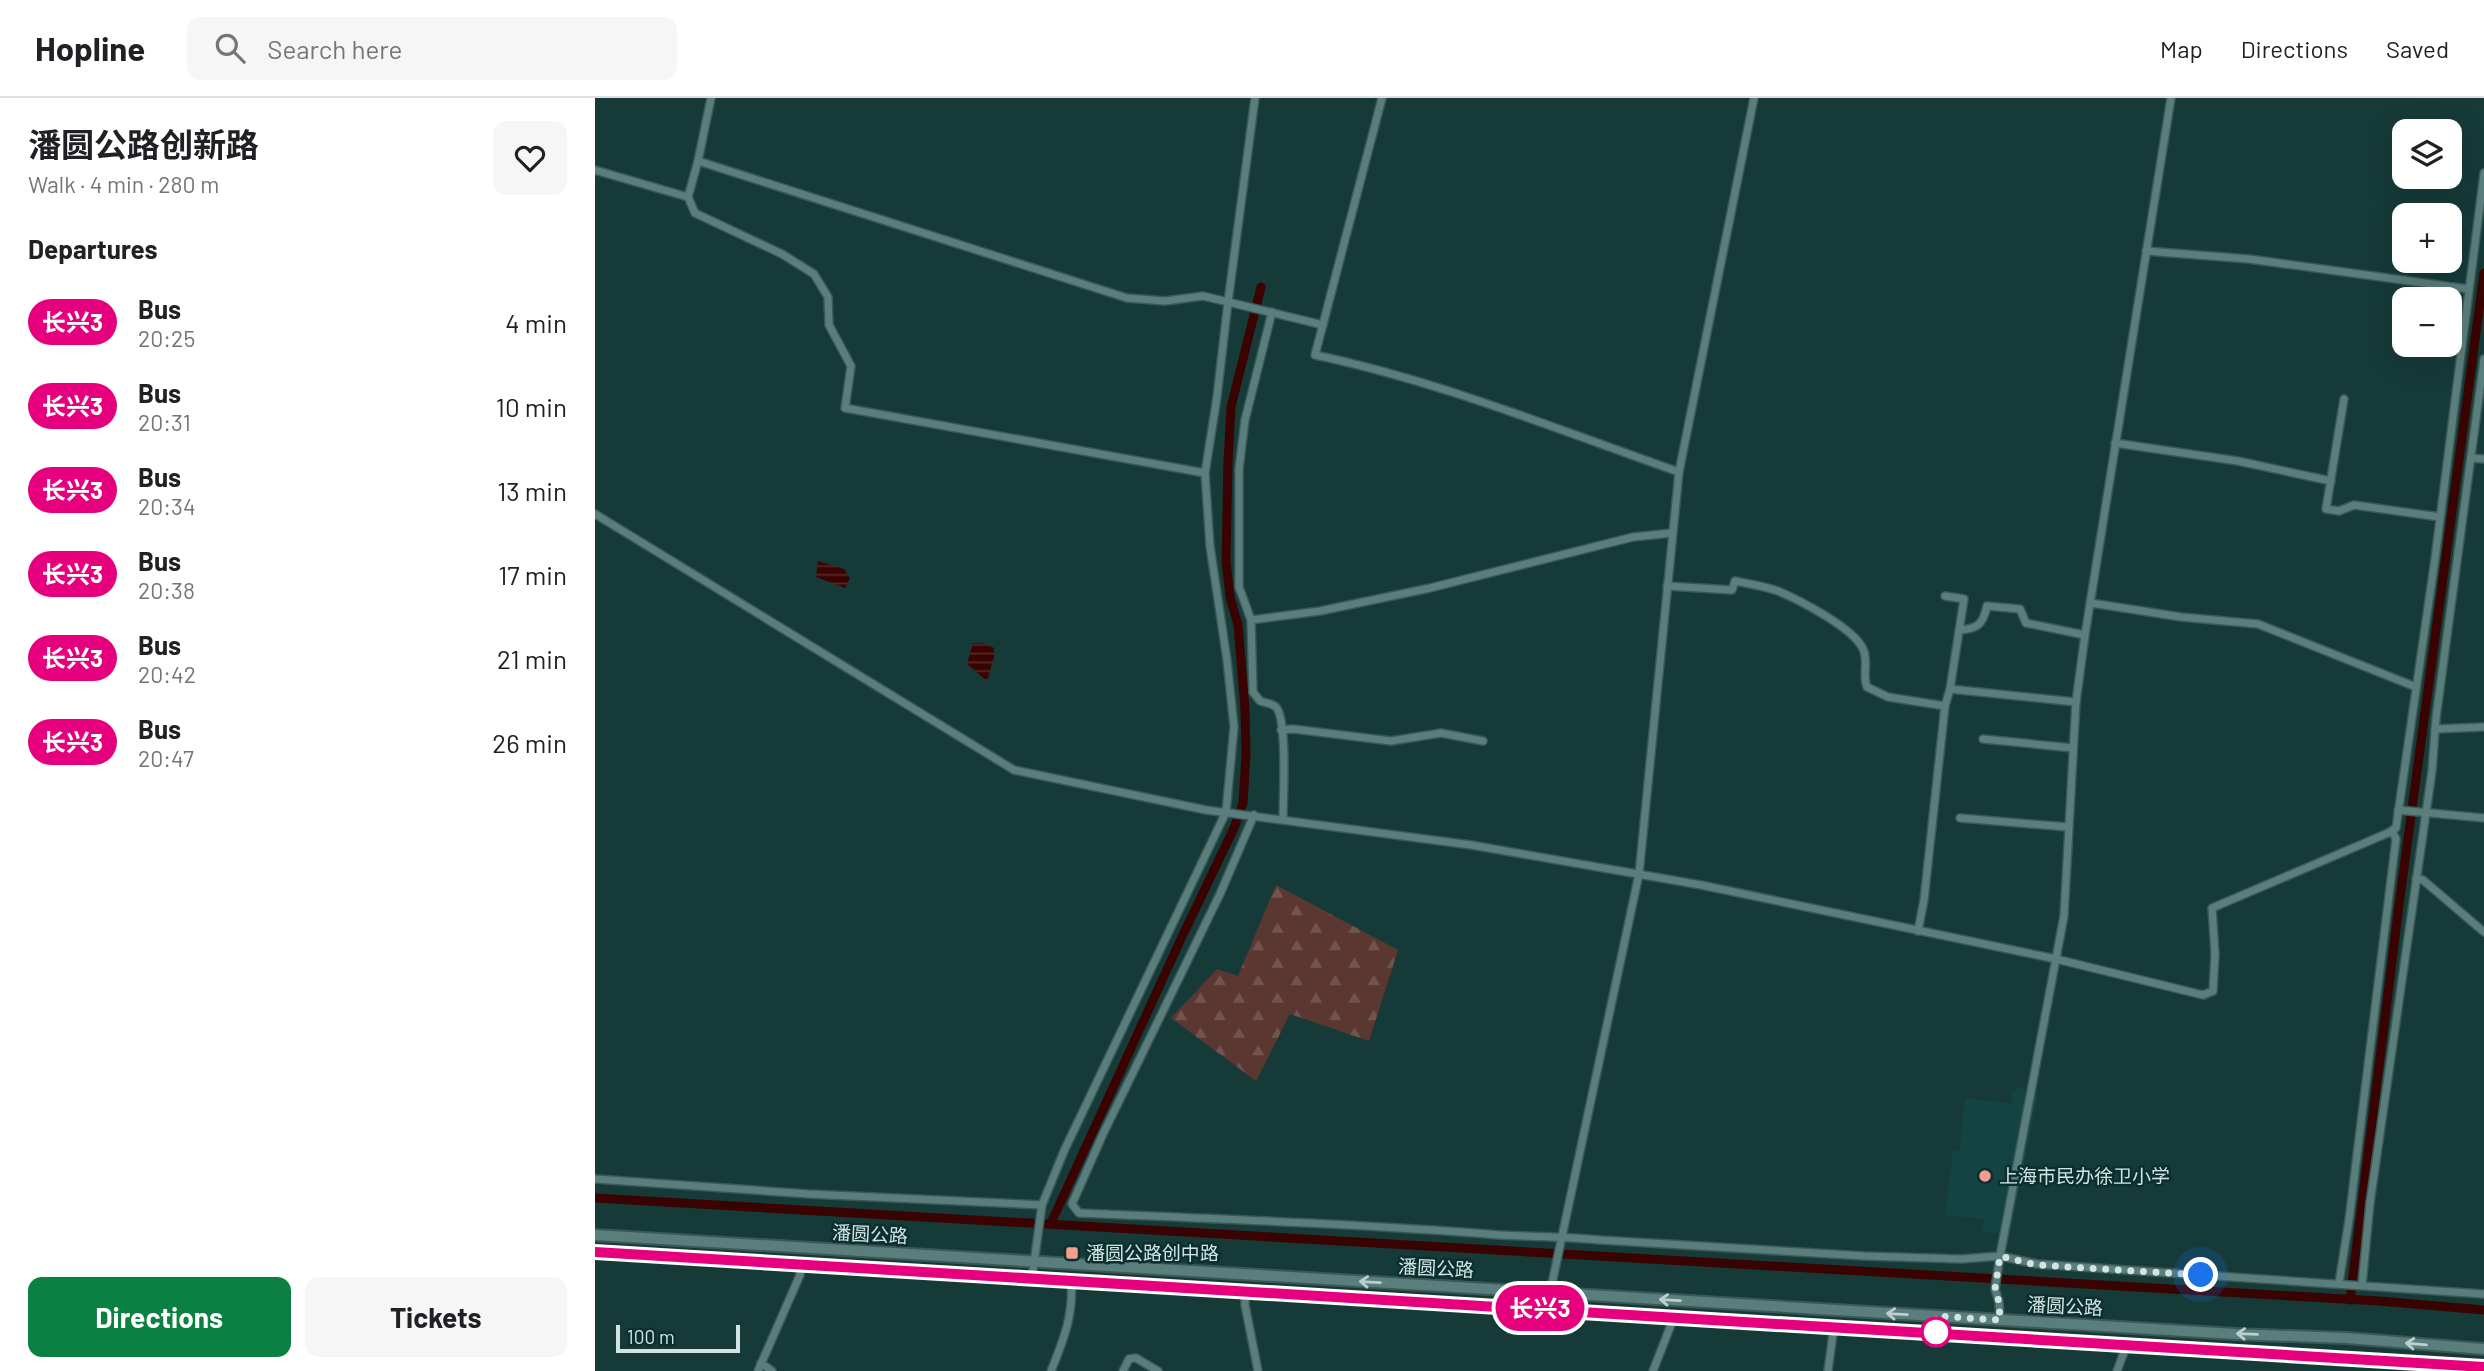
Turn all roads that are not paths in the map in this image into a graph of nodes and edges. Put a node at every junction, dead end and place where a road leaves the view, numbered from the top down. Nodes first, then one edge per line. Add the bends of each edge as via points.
1 (711, 98) edge
2 (1255, 98) edge
3 (1383, 98) edge
4 (1754, 98) edge
5 (2171, 98) edge
6 (698, 161) junction
7 (595, 170) edge
8 (2484, 173) edge
9 (688, 197) junction
10 (2146, 251) junction
11 (2468, 289) junction
12 (1228, 302) junction
13 (1272, 312) junction
14 (1322, 324) junction
15 (2484, 359) edge
16 (2344, 399) dead end
17 (2115, 443) junction
18 (2471, 458) junction
19 (2484, 459) edge
20 (1679, 472) junction
21 (1205, 473) junction
22 (2331, 481) junction
23 (595, 514) edge
24 (2440, 516) junction
25 (1672, 533) junction
26 (1667, 586) junction
27 (1945, 596) dead end
28 (2091, 603) junction
29 (1251, 620) junction
30 (1959, 631) junction
31 (2085, 635) junction
32 (2416, 687) junction
33 (1950, 689) junction
34 (2076, 702) junction
35 (1945, 706) junction
36 (2484, 727) edge
37 (2435, 729) junction
38 (1282, 730) junction
39 (1983, 739) dead end
40 (1483, 741) dead end
41 (2073, 748) junction
42 (2401, 810) junction
43 (2424, 811) junction
44 (1228, 812) junction
45 (1252, 815) junction
46 (1960, 818) dead end
47 (2484, 818) edge
48 (1283, 819) junction
49 (2068, 827) junction
50 (2392, 831) junction
51 (1639, 874) junction
52 (2416, 879) junction
53 (1918, 931) junction
54 (2484, 932) edge
55 (2056, 959) junction
56 (595, 1180) edge
57 (1042, 1205) junction
58 (595, 1235) edge
59 (1561, 1237) junction
60 (595, 1252) edge
61 (2000, 1259) junction
62 (1033, 1262) junction
63 (801, 1264) junction
64 (1032, 1277) junction
65 (1071, 1279) junction
66 (2341, 1283) junction
67 (2360, 1285) junction
68 (1245, 1290) junction
69 (1550, 1293) junction
70 (2484, 1294) edge
71 (1674, 1317) junction
72 (2000, 1320) junction
73 (1834, 1326) junction
74 (2127, 1344) junction
75 (2484, 1349) edge
76 (759, 1367) edge
77 (2481, 1368) edge
78 (772, 1371) edge
79 (1051, 1371) edge
80 (1123, 1371) edge
81 (1158, 1371) edge
82 (1258, 1371) edge
83 (1653, 1371) edge
84 (1828, 1371) edge
85 (2117, 1371) edge

1 - 6 street
2 - 12 street
3 - 14 street
4 - 20 street
5 - 10 street
6 - 9 street
6 - 12 street via 1127,298 1165,301 1203,296
7 - 9 street
8 - 11 street
9 - 21 street via 695,213 814,274 828,297 829,325 851,366 845,408
10 - 11 street via 2249,259
10 - 17 street
11 - 24 street
12 - 13 street
12 - 21 street
13 - 14 street
13 - 29 street via 1245,420 1239,470 1239,586
14 - 20 street via 1315,355 1432,386
15 - 18 street
16 - 22 street
17 - 22 street via 2238,461
17 - 28 street
18 - 19 street
18 - 37 street
20 - 25 street
21 - 44 street via 1234,727
22 - 24 street via 2326,509 2354,505
23 - 44 street via 1014,770
24 - 32 street
25 - 26 street
25 - 29 street via 1633,537 1320,611
26 - 35 street via 1732,590 1735,581 1776,591 1823,615 1858,641 1866,660 1867,687 1888,697
26 - 51 street
27 - 30 street via 1964,599
28 - 31 street
28 - 32 street via 2258,624
29 - 38 street via 1254,692 1260,701 1277,708
30 - 31 street via 1984,622 1987,606 2020,609 2026,623
30 - 33 street
31 - 34 street
32 - 42 street
33 - 34 street
33 - 35 street
34 - 41 street
35 - 53 street
36 - 37 street
37 - 43 street
38 - 40 street via 1391,740 1441,733
38 - 48 street
39 - 41 street
41 - 49 street
42 - 43 street
42 - 50 street
43 - 47 street
43 - 52 street
44 - 45 street
44 - 57 street
45 - 48 street
45 - 59 street via 1220,894 1072,1204 1079,1213
46 - 49 street
48 - 51 street
49 - 55 street via 2064,916
50 - 55 street via 2212,908 2214,966 2209,995
50 - 66 street via 2396,839
51 - 53 street
51 - 59 street
52 - 54 street via 2423,880
52 - 67 street
53 - 55 street
55 - 61 street
56 - 57 street
57 - 62 street
58 - 62 main road, 潘圆公路
59 - 61 street via 1865,1256
59 - 69 street
60 - 63 main road, 潘圆公路
61 - 66 street
61 - 72 street via 1995,1289
62 - 64 street
69 -> 62 main road, 潘圆公路
63 - 64 main road, 潘圆公路
63 - 76 street
64 - 65 main road, 潘圆公路
65 - 68 main road, 潘圆公路
65 - 79 street via 1073,1302
66 - 67 street
67 - 70 street
68 - 71 main road, 潘圆公路
68 - 82 street
72 -> 69 main road, 潘圆公路
71 - 73 main road, 潘圆公路
71 - 83 street
75 -> 72 main road, 潘圆公路
73 - 74 main road, 潘圆公路
73 - 84 street
74 - 77 main road, 潘圆公路
74 - 85 street
76 - 78 street
80 - 81 street via 1129,1359 1136,1358

